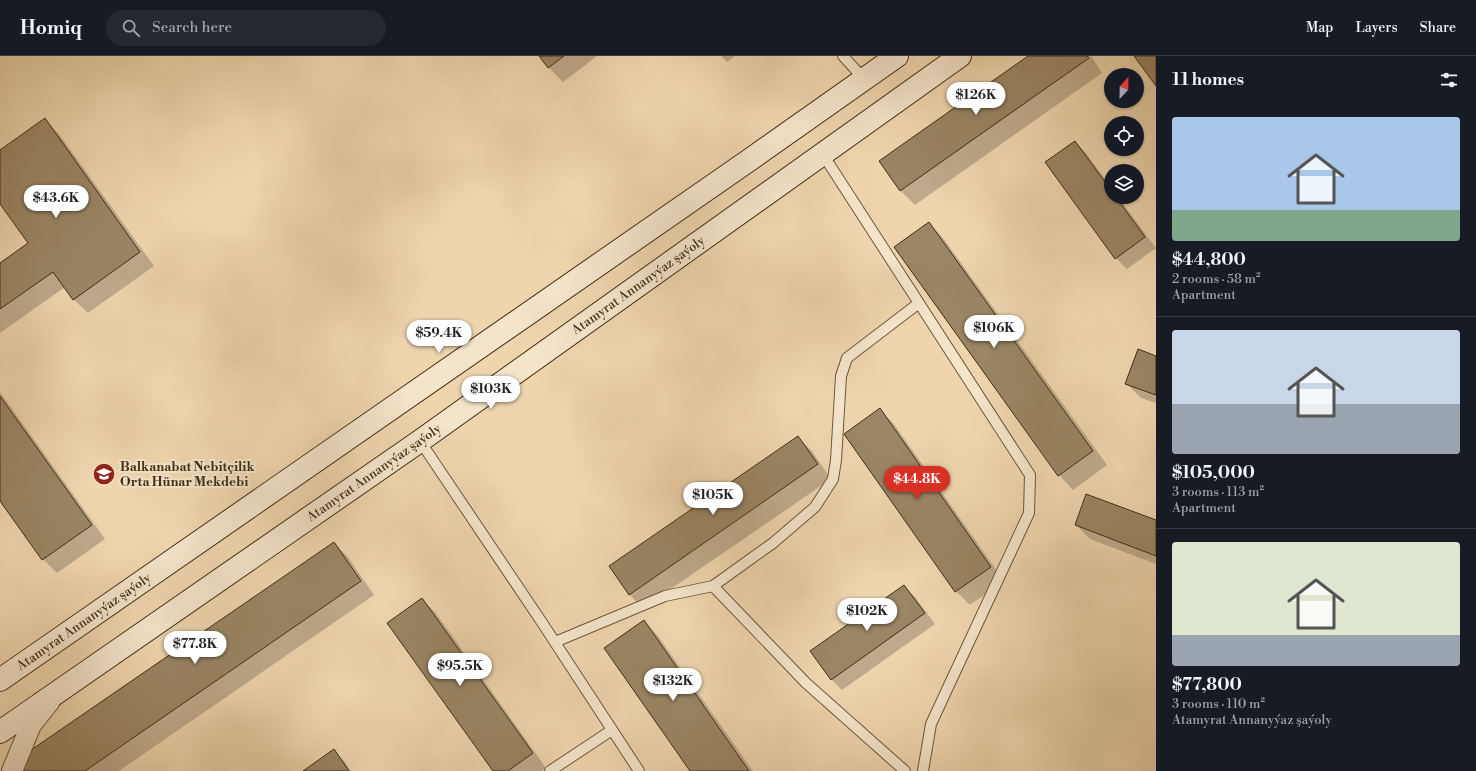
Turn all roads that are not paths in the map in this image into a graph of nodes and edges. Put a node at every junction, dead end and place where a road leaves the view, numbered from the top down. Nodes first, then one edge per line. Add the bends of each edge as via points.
1 (844, 56) edge
2 (897, 56) edge
3 (960, 56) edge
4 (864, 79) junction
5 (822, 154) junction
6 (919, 303) junction
7 (420, 441) junction
8 (713, 586) junction
9 (555, 642) junction
10 (38, 653) junction
11 (0, 667) edge
12 (0, 680) edge
13 (56, 693) junction
14 (612, 730) junction
15 (0, 732) edge
16 (12, 771) edge
17 (550, 771) edge
18 (639, 771) edge
19 (905, 771) edge
20 (923, 771) edge

1 - 4 lane
2 - 4 street, Atamyrat Annanyýaz şaýoly
3 - 5 street, Atamyrat Annanyýaz şaýoly
4 - 10 street, Atamyrat Annanyýaz şaýoly
5 - 6 lane
5 - 7 street, Atamyrat Annanyýaz şaýoly
6 - 8 lane via 847,358 841,376 833,479 815,507 773,543
6 - 20 lane via 1030,475 1029,513 931,724
7 - 9 lane
7 - 13 street, Atamyrat Annanyýaz şaýoly
8 - 9 lane via 665,596
8 - 19 lane via 806,683
9 - 14 lane
10 - 11 street
10 - 12 street, Atamyrat Annanyýaz şaýoly
13 - 15 street, Atamyrat Annanyýaz şaýoly
13 - 16 street via 31,725
14 - 17 lane
14 - 18 lane

